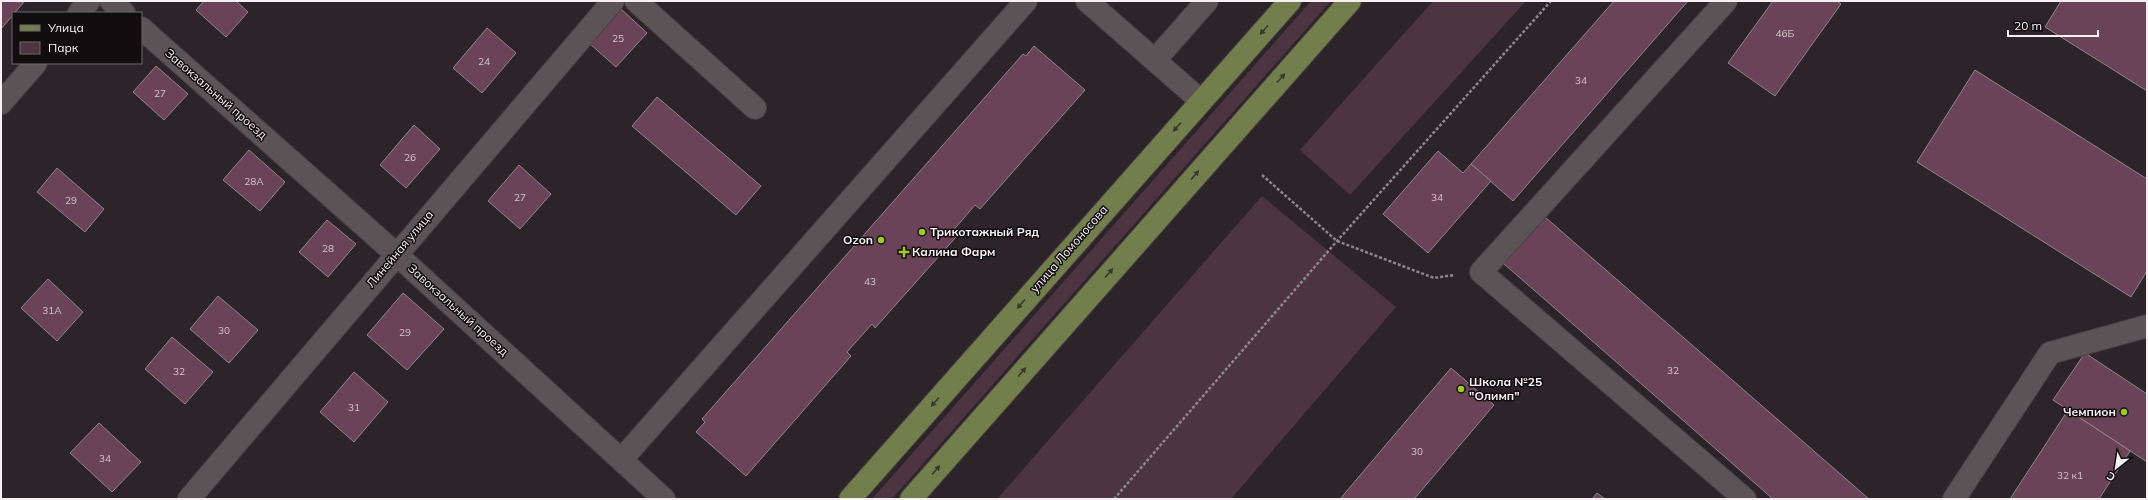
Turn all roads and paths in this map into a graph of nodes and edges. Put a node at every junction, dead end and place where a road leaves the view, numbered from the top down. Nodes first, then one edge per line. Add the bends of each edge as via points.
1 (89, 1) edge
2 (111, 1) edge
3 (613, 1) edge
4 (636, 1) edge
5 (1026, 1) edge
6 (1087, 1) edge
7 (1207, 1) edge
8 (1290, 1) edge
9 (1350, 1) edge
10 (1551, 1) edge
11 (1726, 1) edge
12 (80, 12) edge
13 (123, 12) edge
14 (142, 29) edge
15 (1156, 60) junction
16 (35, 64) edge
17 (1200, 100) junction
18 (1, 103) edge
19 (755, 108) dead end
20 (1262, 175) dead end
21 (1338, 241) junction
22 (396, 254) junction
23 (1481, 272) junction
24 (2147, 326) edge
25 (622, 459) junction
26 (189, 499) edge
27 (664, 499) edge
28 (850, 499) edge
29 (911, 499) edge
30 (1114, 499) edge
31 (1745, 499) edge
32 (1954, 499) edge

1 - 12 street
2 - 13 street
3 - 22 street, Линейная улица
4 - 19 street
5 - 25 street
6 - 15 street
7 - 15 street
8 -> 17 main road, улица Ломоносова
29 -> 9 main road
10 - 21 path
11 - 23 street
14 - 22 street, Завокзальный проезд
15 - 17 street
16 - 18 street
17 -> 28 main road, улица Ломоносова
20 - 21 path
21 - 23 path via 1434,278
21 - 30 path
22 - 25 street, Завокзальный проезд
22 - 26 street, Линейная улица
23 - 31 street
24 - 32 street via 2050,353
25 - 27 street, Завокзальный проезд

